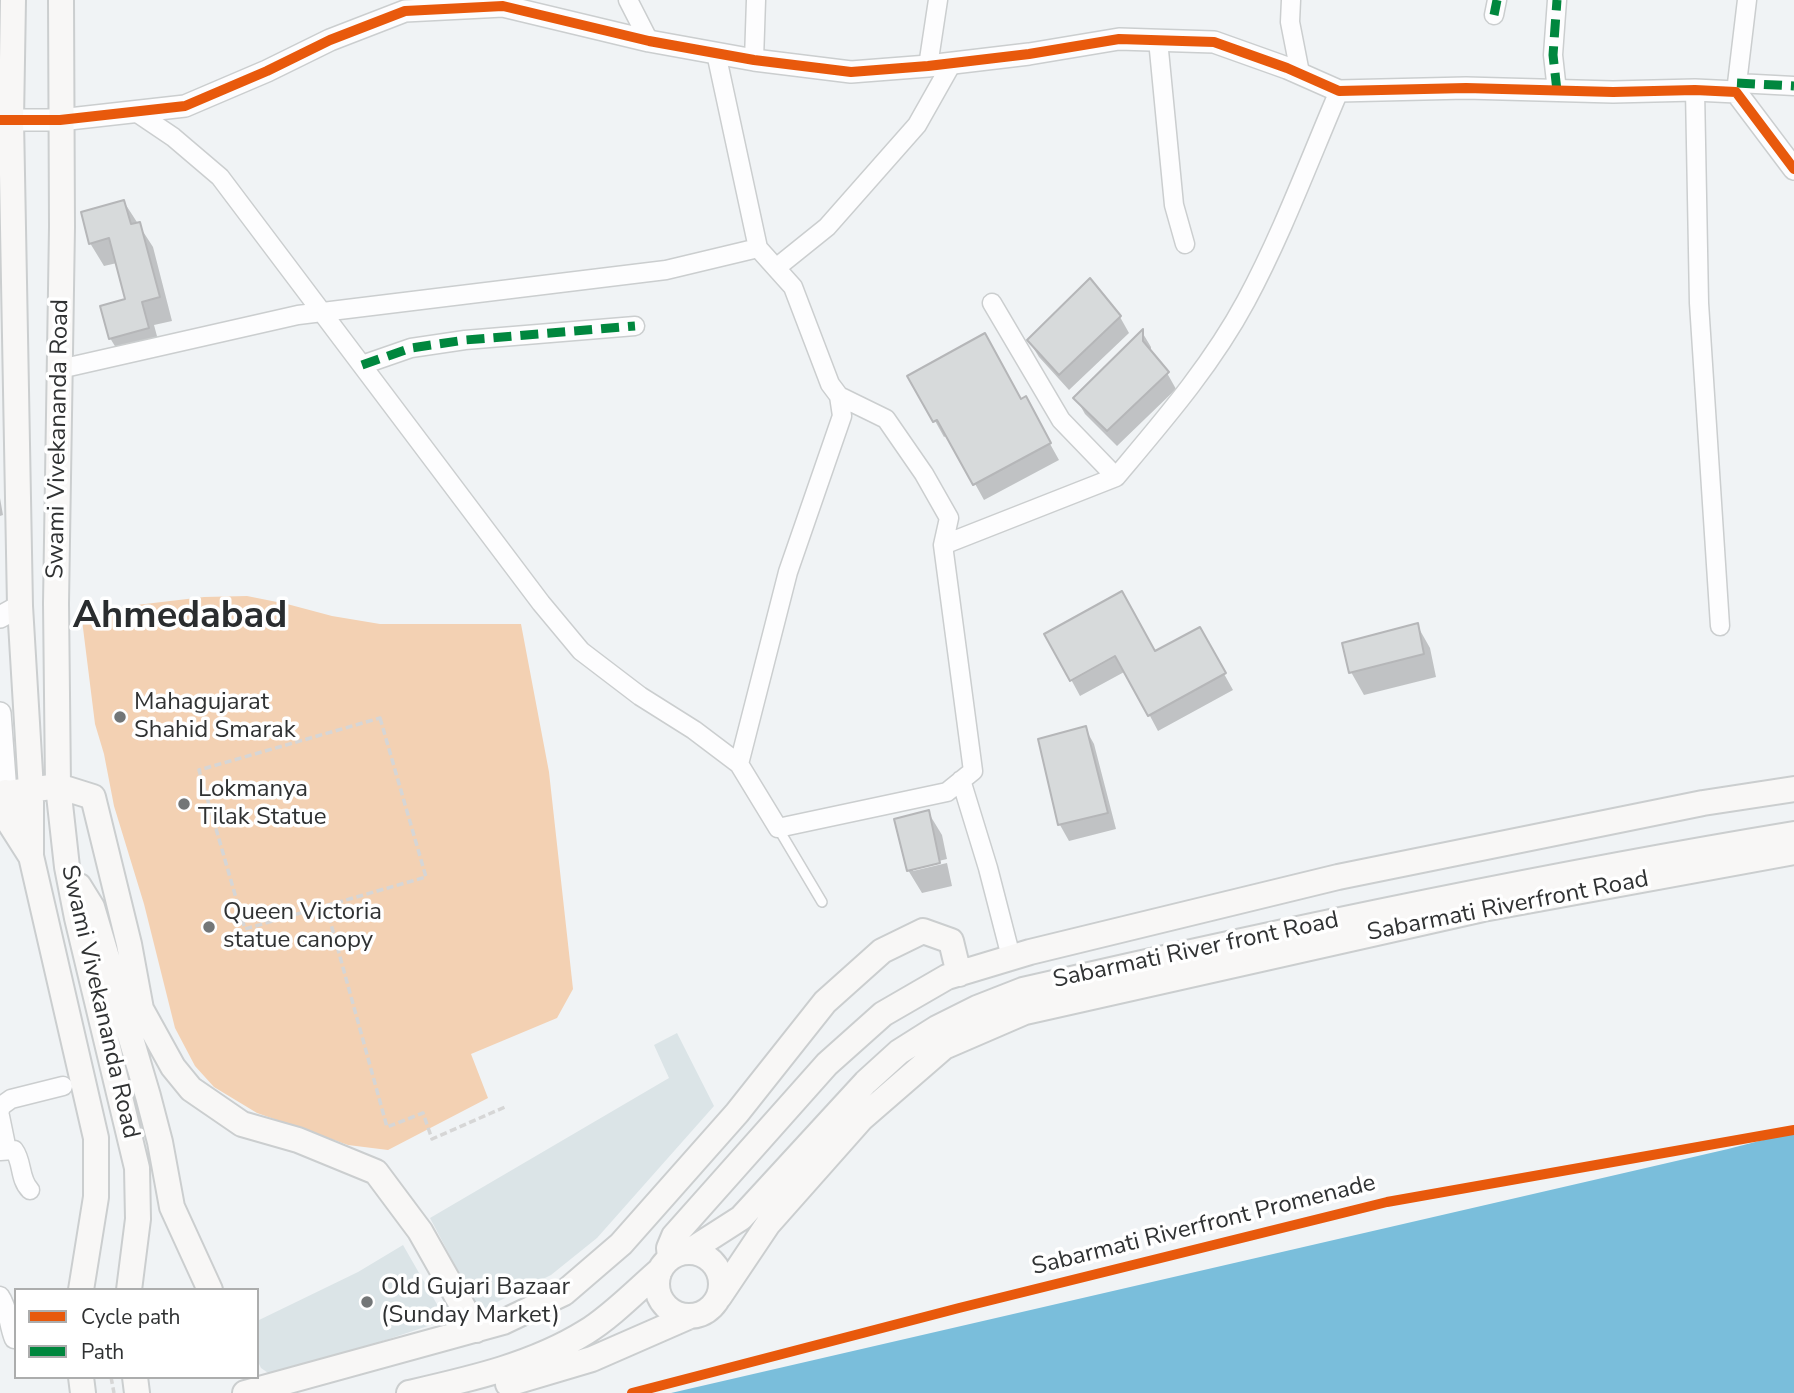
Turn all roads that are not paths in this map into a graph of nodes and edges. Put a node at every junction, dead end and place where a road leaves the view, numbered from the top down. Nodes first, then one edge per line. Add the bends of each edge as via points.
1 (13, 0) edge
2 (61, 0) edge
3 (628, 0) edge
4 (756, 0) edge
5 (939, 0) edge
6 (1291, 0) edge
7 (1558, 0) edge
8 (1747, 0) edge
9 (1158, 40) junction
10 (649, 41) junction
11 (716, 53) junction
12 (754, 60) junction
13 (952, 63) junction
14 (928, 66) junction
15 (1300, 74) junction
16 (1794, 86) edge
17 (1737, 88) junction
18 (1695, 90) junction
19 (1339, 91) junction
20 (1557, 91) junction
21 (136, 112) junction
22 (6, 120) edge
23 (60, 120) junction
24 (1794, 169) edge
25 (1185, 244) dead end
26 (758, 248) junction
27 (776, 268) junction
28 (992, 303) dead end
29 (323, 311) junction
30 (635, 326) dead end
31 (362, 365) junction
32 (60, 369) junction
33 (839, 396) junction
34 (1116, 477) junction
35 (943, 545) junction
36 (10, 612) edge
37 (1720, 626) dead end
38 (0, 713) edge
39 (738, 764) junction
40 (961, 780) junction
41 (58, 786) junction
42 (1794, 789) edge
43 (31, 790) junction
44 (3, 793) edge
45 (778, 828) junction
46 (1794, 834) edge
47 (1794, 852) edge
48 (31, 856) junction
49 (67, 867) junction
50 (822, 902) dead end
51 (1012, 957) junction
52 (959, 974) junction
53 (63, 1086) dead end
54 (0, 1113) edge
55 (3, 1151) edge
56 (30, 1189) dead end
57 (673, 1260) junction
58 (81, 1288) edge
59 (129, 1288) edge
60 (209, 1288) edge
61 (0, 1296) edge
62 (719, 1297) junction
63 (688, 1317) junction
64 (476, 1330) junction
65 (14, 1339) edge
66 (251, 1387) edge
67 (409, 1393) edge
68 (474, 1393) edge

1 - 22 main road
2 - 23 main road, Swami Vivekananda Road
3 - 10 street
4 - 12 street
5 - 14 street
6 - 15 street via 1290,22
7 - 20 street via 1553,55
8 - 17 street
9 - 13 street via 1118,39
9 - 15 street via 1214,42
9 - 25 street via 1174,205
10 - 11 street
10 - 21 street via 503,6 405,11 184,106
11 - 12 street
11 - 26 street
12 - 14 street via 851,72
13 - 14 street
13 - 27 street via 917,125 827,227
15 - 19 street
16 - 17 street
17 - 18 street
17 - 24 street
18 - 20 street
18 - 37 street via 1699,303
19 - 20 street
19 - 34 street via 1245,303 1184,397
21 - 23 street
21 - 29 street via 220,177
22 - 23 street
22 - 36 main road
23 - 32 main road, Swami Vivekananda Road
26 - 27 street
26 - 29 street via 666,270
27 - 33 street via 793,288 830,384
28 - 34 street via 1061,420
29 - 31 street
29 - 32 street
30 - 31 street via 411,348
31 - 39 street via 581,651
32 - 41 main road, Swami Vivekananda Road
33 - 35 street via 886,419 894,430 949,517
33 - 39 street via 842,416 788,572
34 - 35 street
35 - 40 street via 974,771
36 - 43 main road
38 - 44 street
39 - 45 street
40 - 45 street via 947,792
40 - 51 street
41 - 43 main road
41 - 49 main road, Swami Vivekananda Road
41 - 64 main road via 93,797 141,1009 173,1067 191,1089 242,1124 298,1140 376,1172 420,1231
42 - 51 main road via 1338,877
43 - 44 main road
43 - 48 main road
44 - 48 main road via 9,822
45 - 50 lane
46 - 57 main road, Sabarmati River front Road via 1429,901 1023,990 937,1028 899,1052 741,1218
47 - 62 main road, Sabarmati Riverfront Road via 1483,909 1025,1012 944,1047 861,1118 768,1224
48 - 58 main road via 96,1138 96,1197
49 - 59 main road, Swami Vivekananda Road via 137,1168 138,1219
49 - 60 main road via 92,907 148,1096 172,1207
51 - 52 main road
52 - 57 main road via 883,1014 827,1064 674,1236 669,1248
52 - 64 main road via 951,941 923,931 883,951 825,1002 737,1112 621,1244 564,1293
53 - 54 street via 11,1099 0,1107
54 - 55 street
55 - 56 street via 17,1154 23,1181
57 - 62 main road via 704,1255 716,1266 721,1281
57 - 63 main road via 657,1285 661,1301
57 - 67 main road, Sabarmati River front Road via 588,1331 535,1358
61 - 65 street
62 - 63 main road via 706,1312
63 - 68 main road via 592,1359
64 - 66 main road

